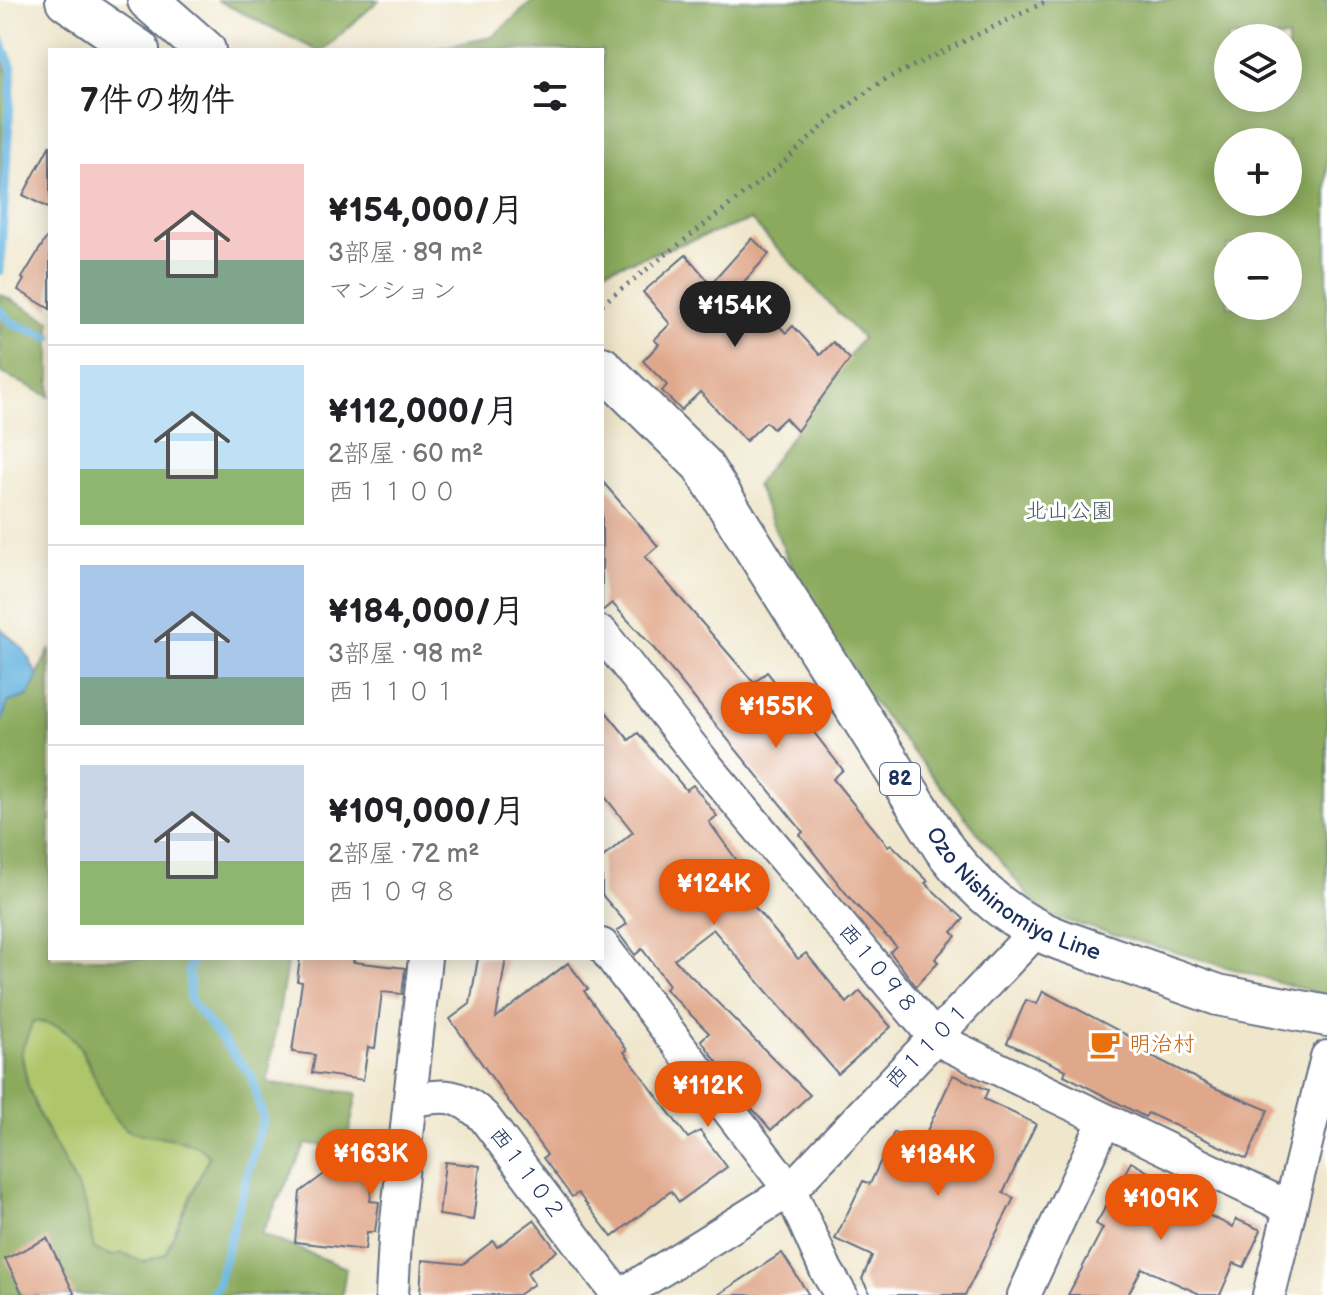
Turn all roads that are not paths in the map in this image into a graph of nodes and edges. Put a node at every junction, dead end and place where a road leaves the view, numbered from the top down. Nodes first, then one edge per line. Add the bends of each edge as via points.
1 (66, 0) edge
2 (148, 0) edge
3 (136, 48) edge
4 (203, 48) edge
5 (604, 369) edge
6 (604, 636) edge
7 (1036, 931) junction
8 (604, 948) edge
9 (425, 960) edge
10 (1327, 1016) edge
11 (936, 1039) junction
12 (1327, 1057) edge
13 (411, 1100) junction
14 (1105, 1120) junction
15 (790, 1190) junction
16 (1290, 1208) junction
17 (392, 1295) edge
18 (620, 1295) edge
19 (841, 1295) edge
20 (1024, 1295) edge
21 (1269, 1295) edge

1 - 3 main road
2 - 4 main road
5 - 7 main road, Ozo Nishinomiya Line / 82 via 702,465 945,850 983,893
6 - 11 street, 西１０９８
7 - 10 main road, Ozo Nishinomiya Line / 82 via 1218,995
7 - 11 street, 西１１０１
8 - 15 street
9 - 13 street
11 - 14 street, 西１０９８
11 - 15 street, 西１１０１
12 - 16 street
13 - 17 street
13 - 18 street, 西１１０２ via 452,1096 484,1117
14 - 16 street, 西１０９８
14 - 20 street
15 - 18 street, 西１１０１
15 - 19 street
16 - 21 street

